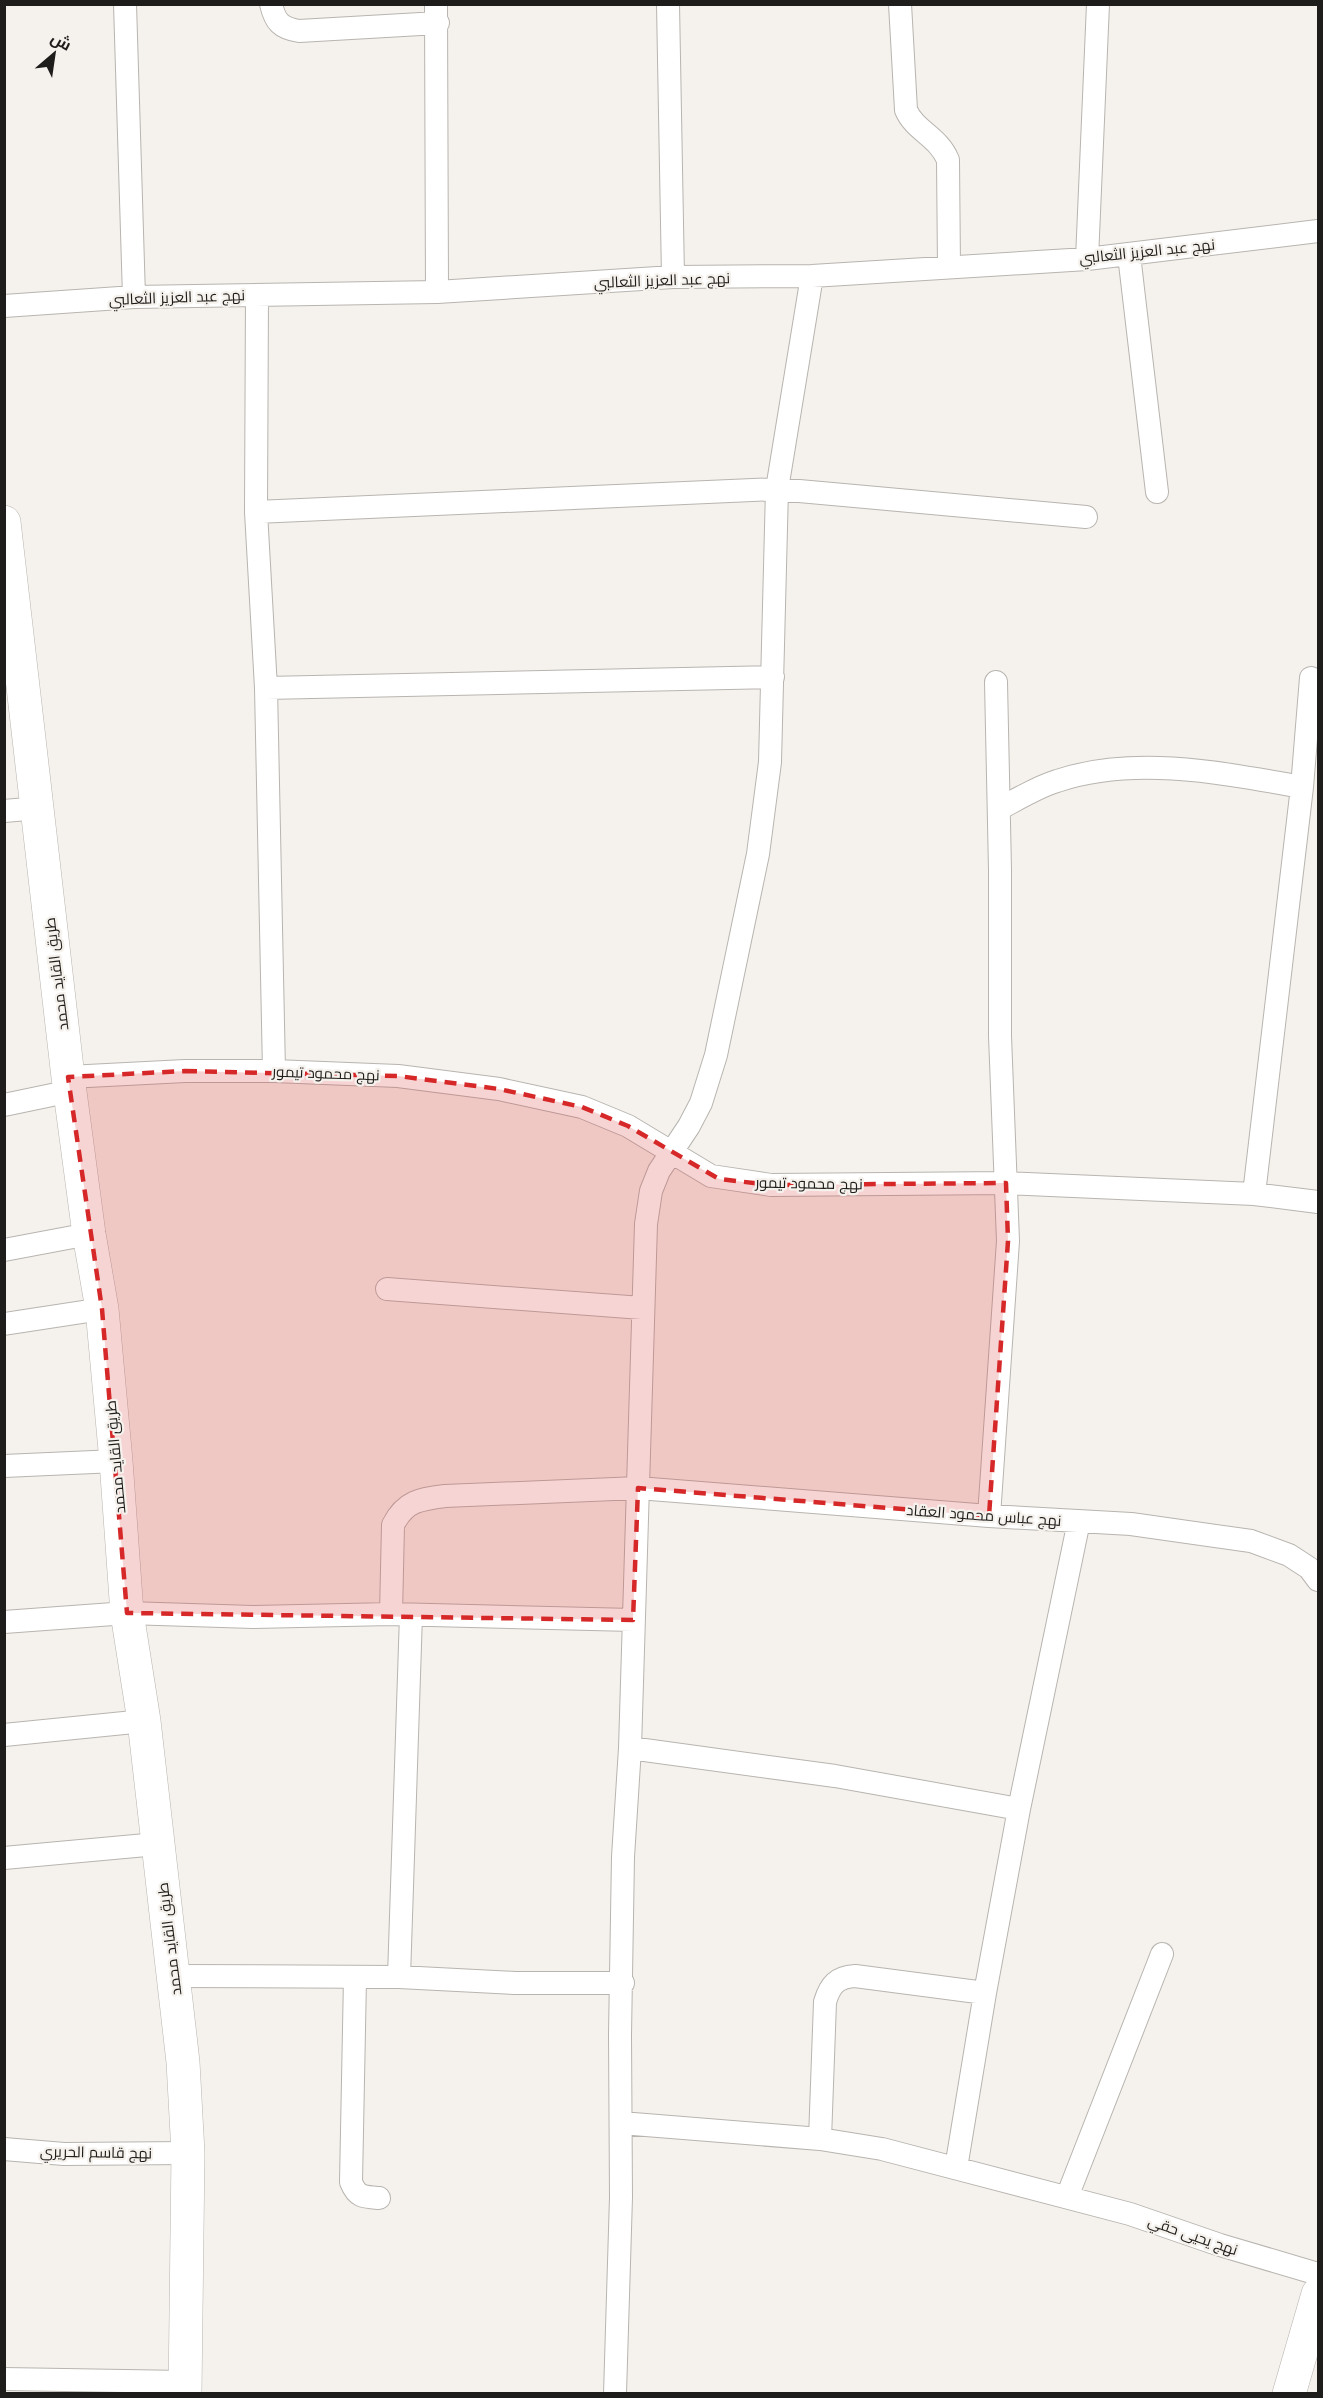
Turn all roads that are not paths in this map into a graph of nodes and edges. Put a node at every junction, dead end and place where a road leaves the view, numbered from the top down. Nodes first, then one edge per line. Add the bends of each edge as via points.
1 (125, 4) edge
2 (271, 4) edge
3 (668, 4) edge
4 (900, 4) edge
5 (1098, 4) edge
6 (437, 14) edge
7 (1318, 231) edge
8 (1129, 255) junction
9 (1087, 259) junction
10 (949, 267) junction
11 (812, 276) junction
12 (673, 277) junction
13 (437, 292) junction
14 (257, 295) junction
15 (134, 297) junction
16 (4, 306) edge
17 (777, 489) junction
18 (1157, 492) dead end
19 (256, 512) junction
20 (1086, 517) dead end
21 (4, 522) edge
22 (773, 677) junction
23 (1311, 678) dead end
24 (996, 681) dead end
25 (266, 688) junction
26 (1302, 787) junction
27 (39, 808) junction
28 (999, 809) junction
29 (4, 811) edge
30 (274, 1071) junction
31 (69, 1084) junction
32 (4, 1105) edge
33 (672, 1151) junction
34 (1006, 1183) junction
35 (1254, 1194) junction
36 (1318, 1202) edge
37 (89, 1234) junction
38 (4, 1250) edge
39 (387, 1289) dead end
40 (642, 1308) junction
41 (102, 1310) junction
42 (4, 1324) edge
43 (116, 1461) junction
44 (4, 1466) edge
45 (638, 1488) junction
46 (989, 1516) junction
47 (1079, 1521) junction
48 (1318, 1580) edge
49 (127, 1613) junction
50 (401, 1614) junction
51 (633, 1620) junction
52 (4, 1622) edge
53 (144, 1721) junction
54 (4, 1736) edge
55 (630, 1748) junction
56 (1019, 1809) junction
57 (157, 1844) junction
58 (4, 1858) edge
59 (1162, 1954) dead end
60 (174, 1976) junction
61 (399, 1977) junction
62 (355, 1978) junction
63 (623, 1983) junction
64 (985, 1994) junction
65 (621, 2123) junction
66 (820, 2139) junction
67 (4, 2149) edge
68 (188, 2153) junction
69 (956, 2168) junction
70 (379, 2198) dead end
71 (1067, 2198) junction
72 (1318, 2274) edge
73 (1318, 2294) edge
74 (4, 2379) edge
75 (185, 2388) edge
76 (615, 2394) edge
77 (1289, 2394) edge

1 - 15 street
2 - 6 street via 274,19 281,26 299,31
3 - 12 street
4 - 10 street via 906,110 910,120 941,147 948,160
5 - 9 street
6 - 13 street
7 - 8 street, نهج عبد العزيز الثعالبي
8 - 9 street, نهج عبد العزيز الثعالبي
8 - 18 street
9 - 10 street, نهج عبد العزيز الثعالبي
10 - 11 street, نهج عبد العزيز الثعالبي
11 - 12 street, نهج عبد العزيز الثعالبي
11 - 17 street
12 - 13 street, نهج عبد العزيز الثعالبي
13 - 14 street, نهج عبد العزيز الثعالبي
14 - 15 street, نهج عبد العزيز الثعالبي
14 - 19 street
15 - 16 street, نهج عبد العزيز الثعالبي
17 - 19 street
17 - 20 street
17 - 22 street
19 - 25 street
21 - 27 main road, طريق القايد محمد
22 - 25 street
22 - 33 street via 770,762 758,854 738,957 701,1103
23 - 26 street
24 - 28 street
25 - 30 street
26 - 28 street via 1132,766 1055,781
26 - 35 street
27 - 29 street
27 - 31 main road, طريق القايد محمد
28 - 34 street via 1000,1036
30 - 31 street, نهج محمود تيمور via 185,1071
30 - 33 street, نهج محمود تيمور via 398,1076 499,1089 582,1107 628,1126
31 - 32 street, نهج محمود تيمور
31 - 37 main road, طريق القايد محمد
33 - 34 street, نهج محمود تيمور via 711,1176 771,1185
33 - 40 street via 651,1191
34 - 35 street, نهج محمود تيمور
34 - 46 street via 1008,1241
35 - 36 street, نهج محمود تيمور
37 - 38 street
37 - 41 main road, طريق القايد محمد
39 - 40 street
40 - 45 street
41 - 42 street
41 - 43 main road, طريق القايد محمد
43 - 44 street
43 - 49 main road, طريق القايد محمد
45 - 46 street, نهج عباس محمود العقاد
45 - 50 street, نهج عباس محمود العقاد via 445,1496 409,1504 393,1525
45 - 51 street
46 - 47 street, نهج عباس محمود العقاد
47 - 48 street, نهج عباس محمود العقاد via 1251,1540 1289,1555 1309,1568
47 - 56 street
49 - 50 street via 253,1617
49 - 52 street
49 - 53 main road, طريق القايد محمد
50 - 51 street
50 - 61 street, نهج عباس محمود العقاد
51 - 55 street
53 - 54 street
53 - 57 main road, طريق القايد محمد
55 - 56 street via 835,1776
55 - 63 street via 623,1857
56 - 64 street
57 - 58 street
57 - 60 main road, طريق القايد محمد
59 - 71 street
60 - 62 street
60 - 68 main road, طريق القايد محمد
61 - 62 street
61 - 63 street
62 - 70 street via 351,2182 362,2197
63 - 65 street
64 - 66 street via 855,1976 835,1982 825,2002
64 - 69 street
65 - 66 street, نهج يحيى حقي
65 - 76 street
66 - 69 street, نهج يحيى حقي via 882,2149
67 - 68 street, نهج قاسم الحريري via 64,2154
68 - 75 main road, طريق القايد محمد
69 - 71 street, نهج يحيى حقي
71 - 72 street, نهج يحيى حقي via 1158,2222
73 - 77 main road
74 - 75 street

